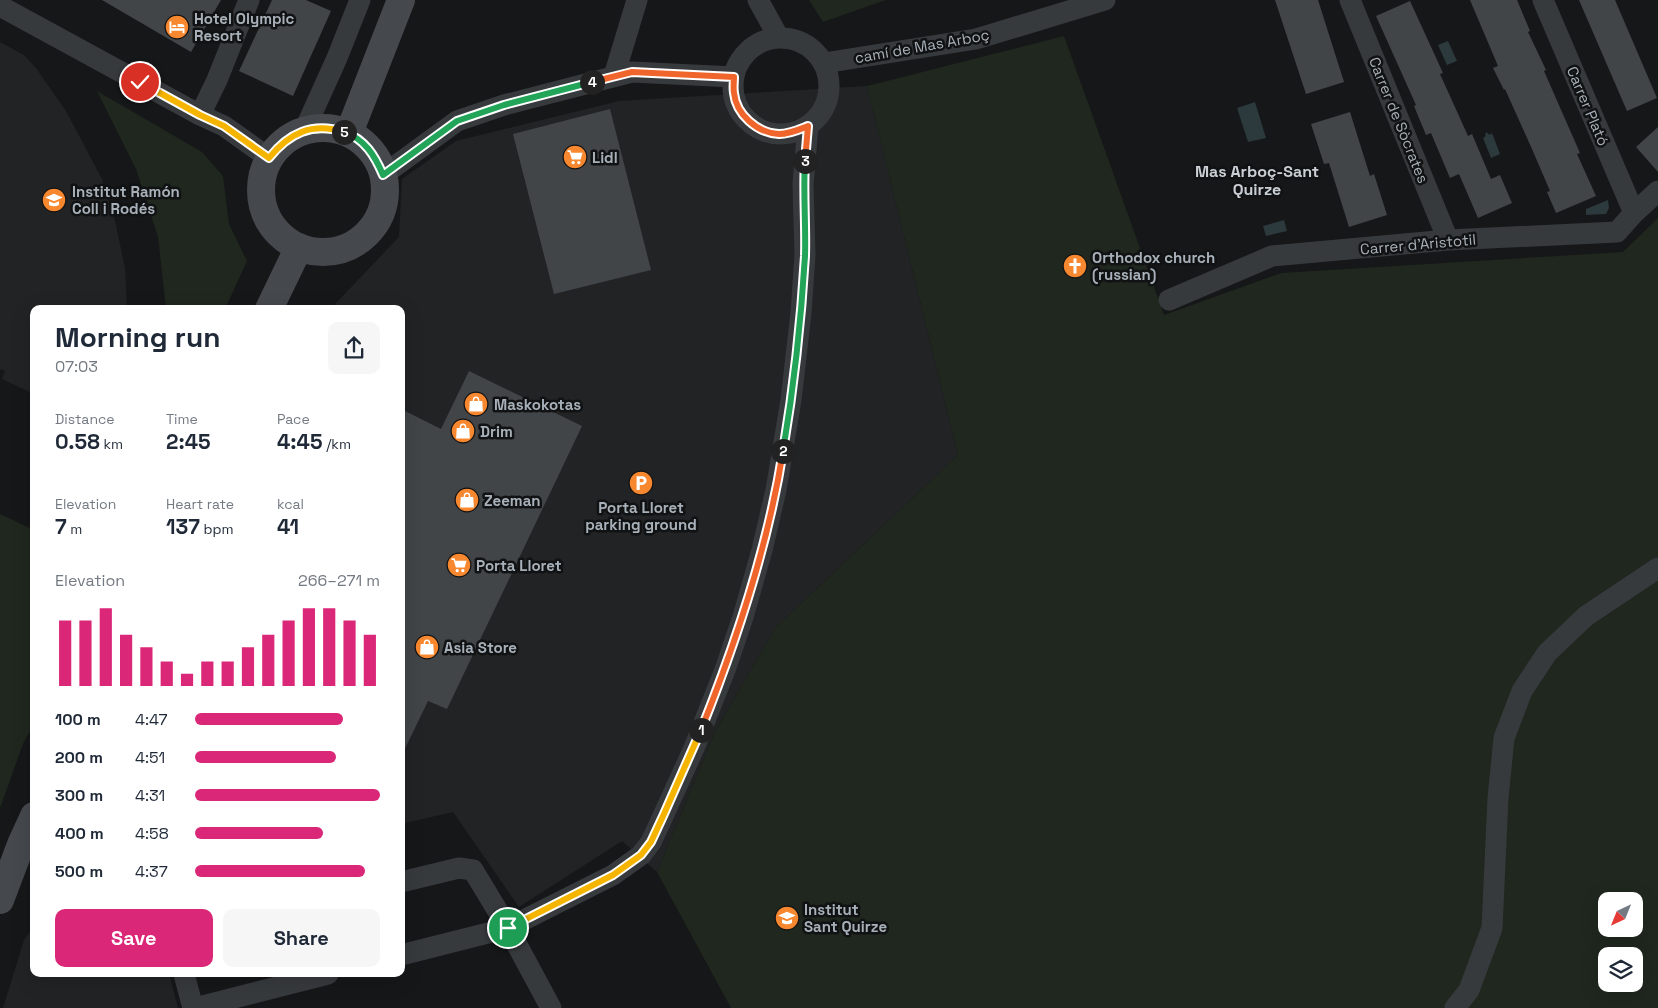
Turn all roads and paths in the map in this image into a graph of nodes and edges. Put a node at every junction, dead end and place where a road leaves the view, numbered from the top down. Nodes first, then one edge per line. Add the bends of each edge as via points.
1 (249, 0) edge
2 (360, 0) edge
3 (401, 0) edge
4 (638, 0) edge
5 (758, 0) edge
6 (1105, 0) edge
7 (1350, 0) edge
8 (1543, 0) edge
9 (0, 6) edge
10 (1067, 6) edge
11 (779, 38) junction
12 (824, 63) junction
13 (614, 76) junction
14 (734, 77) junction
15 (200, 115) junction
16 (808, 126) junction
17 (304, 131) junction
18 (349, 134) junction
19 (269, 158) junction
20 (383, 175) junction
21 (1658, 191) edge
22 (1634, 213) junction
23 (1448, 240) junction
24 (299, 247) junction
25 (1169, 300) dead end
26 (271, 305) edge
27 (1658, 568) edge
28 (30, 825) edge
29 (405, 881) edge
30 (0, 900) edge
31 (508, 928) junction
32 (405, 954) edge
33 (185, 977) edge
34 (302, 977) edge
35 (285, 979) edge
36 (194, 1008) edge
37 (550, 1008) edge
38 (1455, 1008) edge

1 - 15 street
2 - 17 street
3 - 18 main road
4 - 13 street
5 - 11 street
6 - 10 street, camí de Mas Arboç
7 - 23 street, Carrer de Sòcrates
8 - 22 street, Carrer Plató
9 - 15 street
10 - 12 street, camí de Mas Arboç via 976,39
11 - 12 street via 805,44
11 - 14 street via 766,40 745,54
12 - 16 street via 829,76 826,104
13 - 14 street via 632,72
13 - 20 street via 457,121
14 - 16 street via 734,93 748,121 762,130 778,134
15 - 19 street via 224,126
16 - 31 street via 803,184 805,255 791,400 762,550 725,670 694,748 651,842 641,855 613,875
17 - 18 main road via 322,128
17 - 19 main road via 280,145
18 - 20 main road via 376,157
19 - 24 main road via 261,183 264,209 277,232
20 - 24 main road via 385,194 381,214 363,238 338,251 318,252
21 - 22 street, Carrer d'Aristotil
22 - 23 street, Carrer d'Aristotil via 1617,232
23 - 25 street, Carrer d'Aristotil via 1272,256
24 - 26 main road
27 - 38 street via 1586,616 1546,653 1522,691 1504,738 1492,928 1469,990
28 - 30 main road
29 - 31 street via 459,868 473,870
31 - 32 street
31 - 37 street
33 - 36 street
34 - 35 street
35 - 36 street

